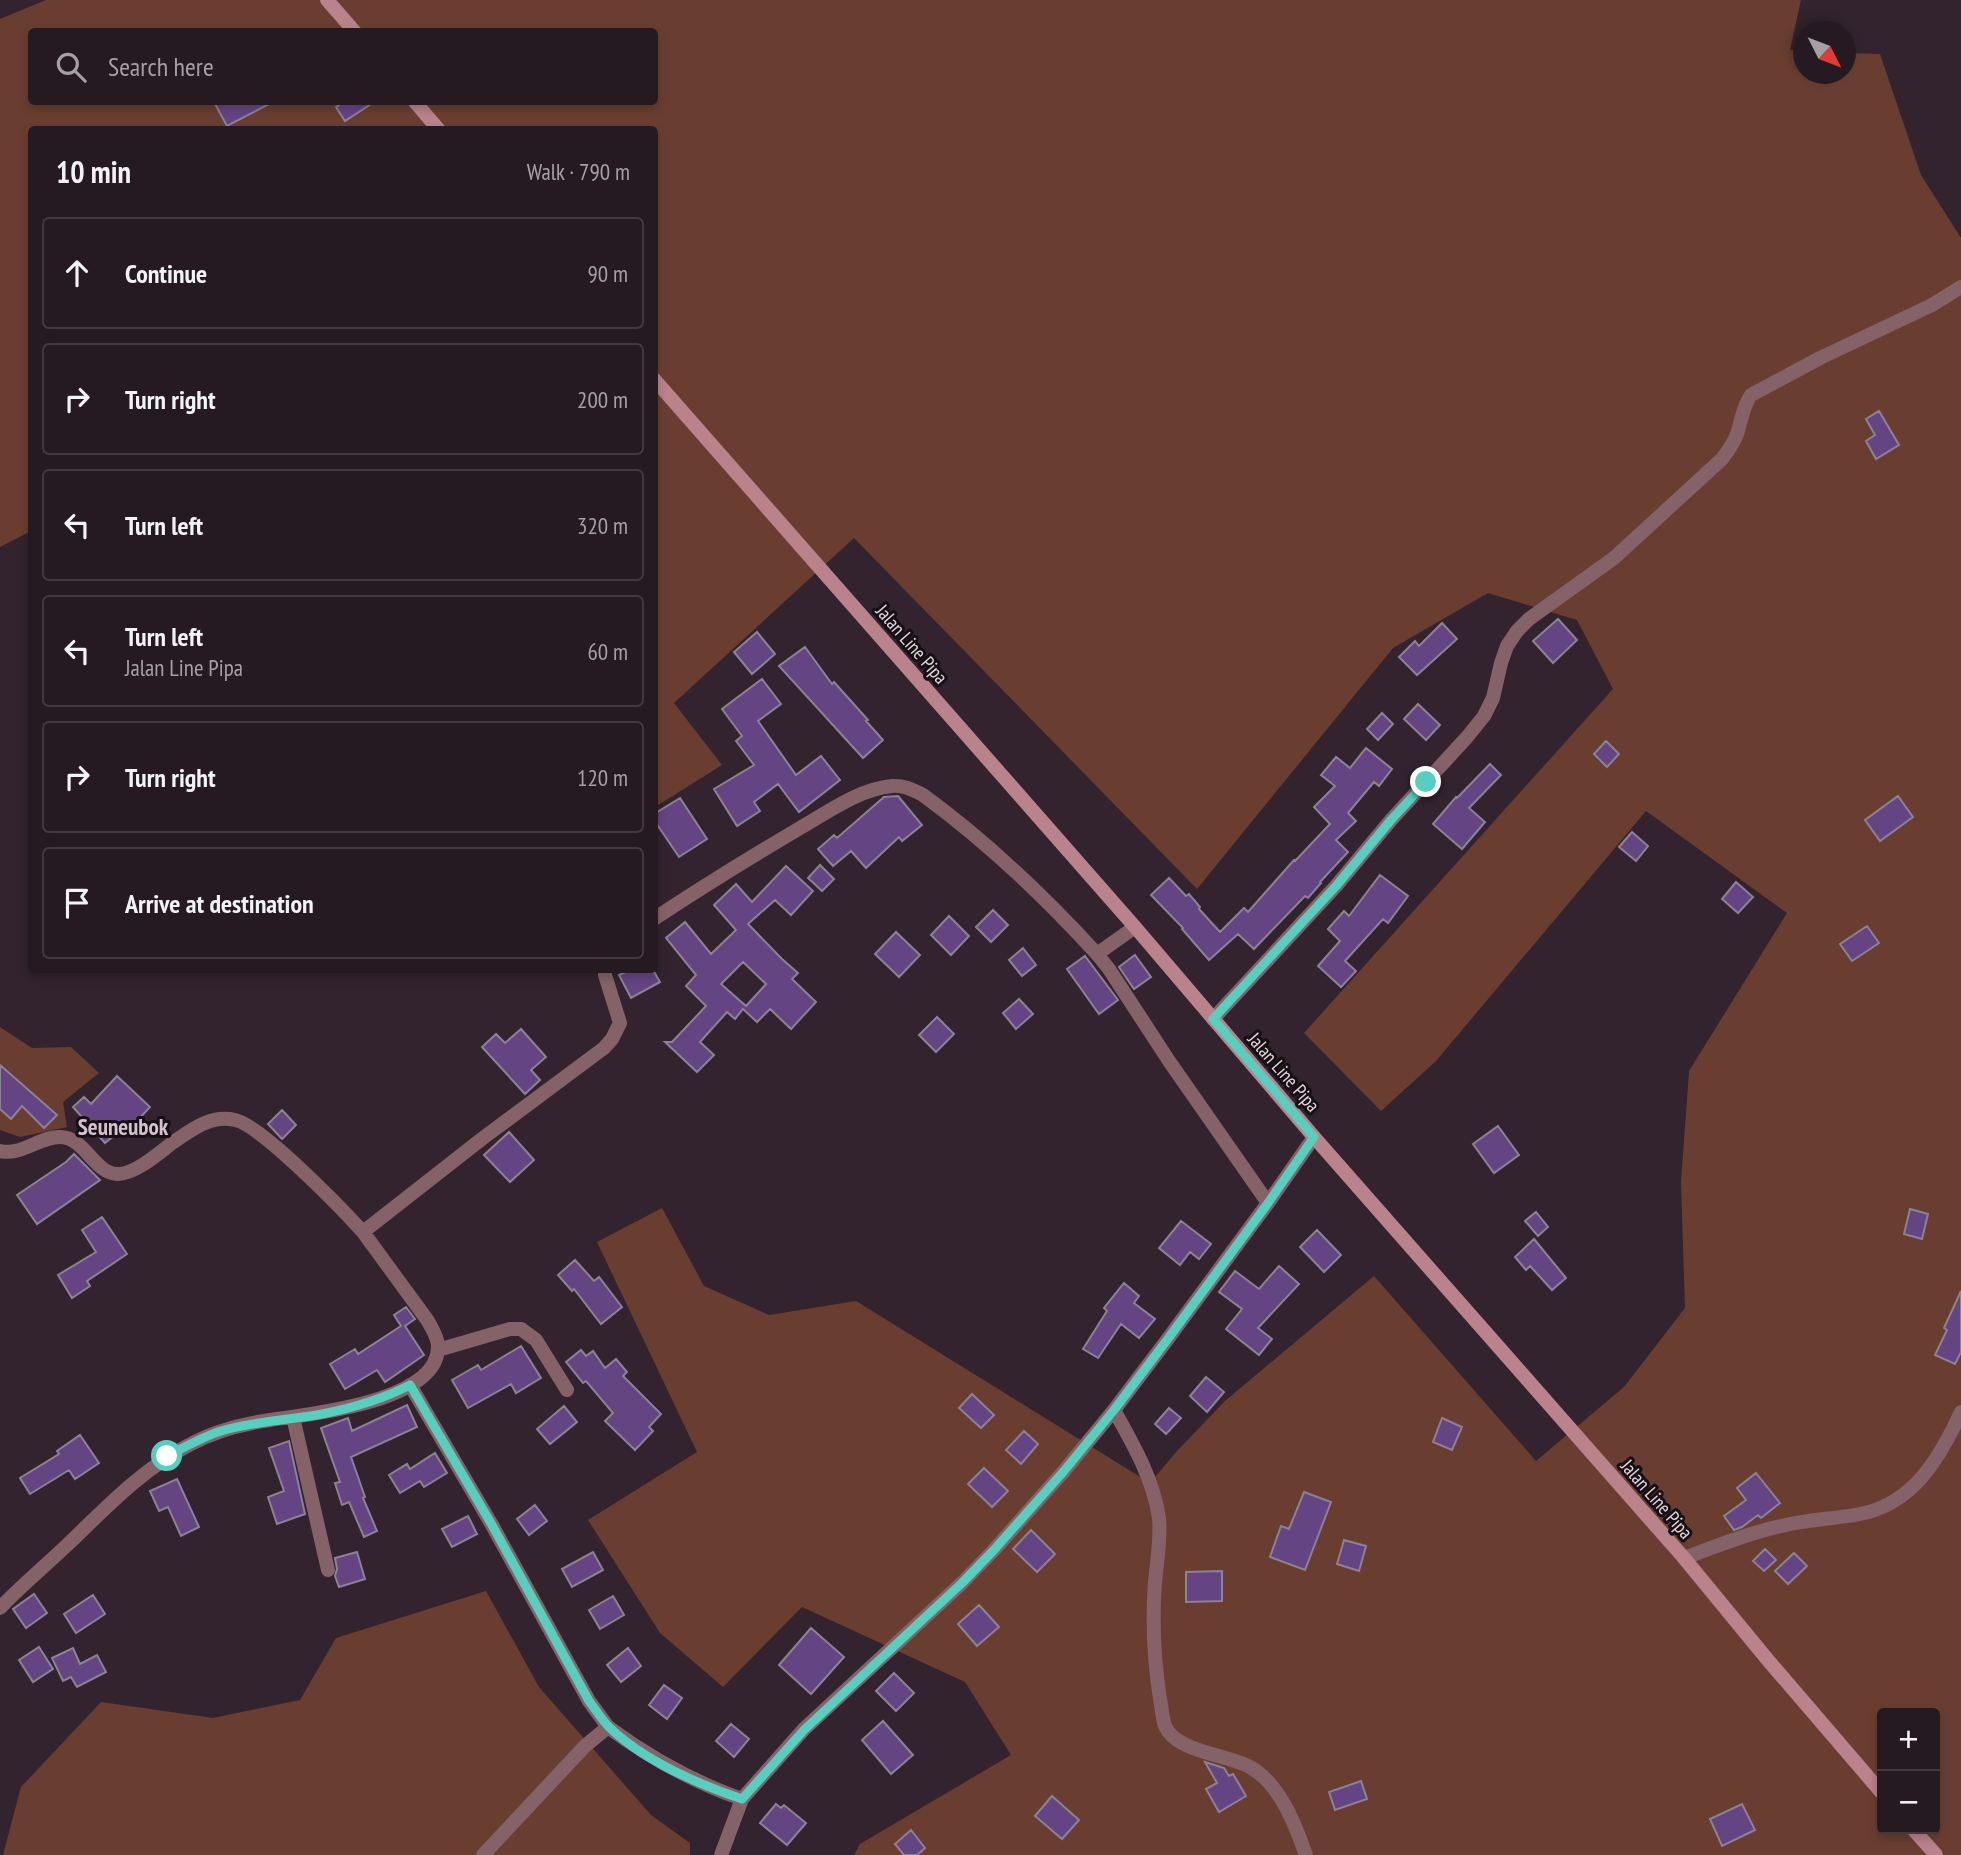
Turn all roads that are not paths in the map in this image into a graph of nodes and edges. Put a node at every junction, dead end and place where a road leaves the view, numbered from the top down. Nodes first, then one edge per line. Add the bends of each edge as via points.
1 (327, 0) edge
2 (352, 28) edge
3 (418, 105) edge
4 (436, 126) edge
5 (1961, 287) edge
6 (658, 384) edge
7 (658, 916) edge
8 (1135, 927) junction
9 (1097, 954) junction
10 (605, 973) edge
11 (1213, 1019) junction
12 (1314, 1137) junction
13 (0, 1151) edge
14 (1268, 1203) junction
15 (363, 1232) junction
16 (438, 1350) junction
17 (410, 1385) junction
18 (567, 1390) dead end
19 (1114, 1410) junction
20 (1961, 1412) edge
21 (293, 1417) junction
22 (1684, 1558) junction
23 (328, 1570) dead end
24 (0, 1608) edge
25 (608, 1727) junction
26 (1877, 1787) edge
27 (742, 1799) junction
28 (1917, 1834) edge
29 (483, 1855) edge
30 (721, 1855) edge
31 (1306, 1855) edge
32 (1936, 1855) edge

1 - 2 main road
3 - 4 main road
5 - 11 street via 1751,395 1722,459 1614,558 1517,631 1507,646 1484,716
6 - 8 main road, Jalan Line Pipa
7 - 9 street via 846,801 895,786 923,795 979,840
8 - 9 street
8 - 11 main road, Jalan Line Pipa
9 - 14 street
10 - 15 street via 620,1023 604,1048
11 - 12 main road, Jalan Line Pipa
12 - 14 street
12 - 22 main road, Jalan Line Pipa
13 - 15 street via 12,1152 52,1138 73,1139 105,1170 120,1175 134,1171 197,1126 235,1119 270,1142
14 - 19 street
15 - 16 street via 428,1321
16 - 17 street via 429,1372
16 - 18 street via 522,1329 536,1340
17 - 21 street via 368,1402
17 - 25 street
19 - 27 street via 993,1551 804,1730
19 - 31 street via 1145,1469 1159,1520 1153,1611 1166,1727 1184,1744 1250,1767 1269,1782
20 - 22 street via 1933,1465 1897,1499 1861,1514 1784,1525
21 - 23 street
21 - 24 street via 220,1431 167,1456
22 - 26 main road, Jalan Line Pipa
25 - 27 street via 671,1769
25 - 29 street
27 - 30 street
28 - 32 main road

